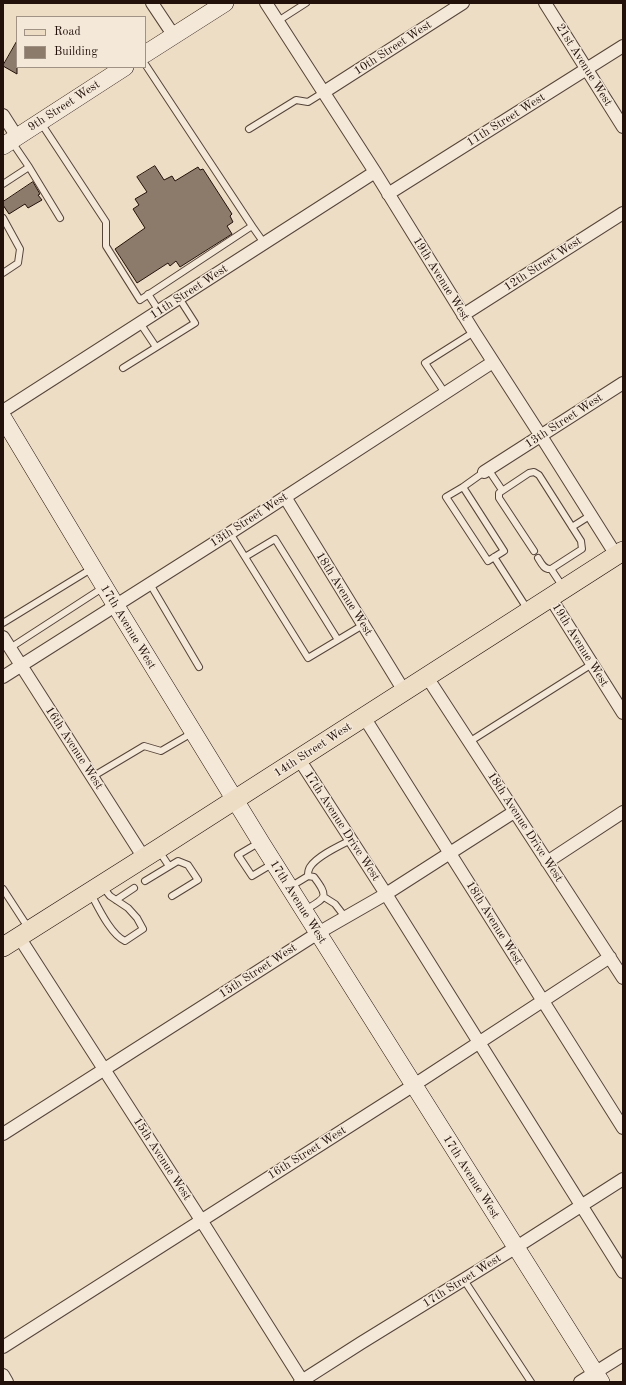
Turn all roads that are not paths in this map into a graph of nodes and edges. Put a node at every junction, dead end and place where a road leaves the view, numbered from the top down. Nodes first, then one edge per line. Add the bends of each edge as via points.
1 (152, 3) edge
2 (225, 3) edge
3 (266, 3) edge
4 (306, 3) edge
5 (463, 3) edge
6 (545, 3) edge
7 (278, 21) junction
8 (174, 36) junction
9 (623, 46) edge
10 (146, 53) edge
11 (146, 66) edge
12 (123, 68) edge
13 (587, 70) junction
14 (324, 92) junction
15 (3, 115) edge
16 (40, 122) junction
17 (623, 126) edge
18 (249, 129) dead end
19 (10, 141) edge
20 (29, 167) junction
21 (375, 172) junction
22 (3, 184) edge
23 (388, 194) junction
24 (623, 213) edge
25 (3, 218) edge
26 (60, 218) dead end
27 (252, 226) junction
28 (264, 243) junction
29 (3, 273) edge
30 (148, 294) junction
31 (179, 298) junction
32 (159, 311) junction
33 (464, 315) junction
34 (140, 323) junction
35 (474, 332) junction
36 (156, 347) junction
37 (493, 362) junction
38 (123, 368) dead end
39 (623, 383) edge
40 (445, 393) junction
41 (3, 411) edge
42 (3, 418) edge
43 (542, 436) junction
44 (486, 471) junction
45 (463, 487) junction
46 (502, 490) junction
47 (285, 497) junction
48 (591, 515) junction
49 (572, 527) junction
50 (230, 533) junction
51 (534, 550) dead end
52 (620, 553) edge
53 (245, 557) junction
54 (494, 557) junction
55 (538, 558) dead end
56 (93, 568) junction
57 (551, 569) junction
58 (150, 584) junction
59 (104, 587) junction
60 (557, 593) junction
61 (116, 606) junction
62 (528, 611) junction
63 (3, 623) edge
64 (363, 625) junction
65 (3, 637) edge
66 (338, 640) junction
67 (10, 648) junction
68 (592, 664) junction
69 (21, 666) junction
70 (199, 667) dead end
71 (3, 677) edge
72 (427, 677) junction
73 (404, 692) junction
74 (623, 713) edge
75 (364, 717) junction
76 (193, 732) junction
77 (469, 742) junction
78 (298, 759) junction
79 (92, 777) junction
80 (235, 800) junction
81 (514, 812) junction
82 (623, 812) edge
83 (351, 840) junction
84 (260, 842) junction
85 (450, 853) junction
86 (151, 854) junction
87 (547, 862) junction
88 (273, 863) junction
89 (169, 866) junction
90 (308, 876) junction
91 (145, 881) dead end
92 (134, 888) dead end
93 (289, 888) junction
94 (3, 889) edge
95 (96, 889) junction
96 (386, 894) junction
97 (172, 896) dead end
98 (324, 897) junction
99 (116, 900) junction
100 (304, 911) junction
101 (345, 917) junction
102 (318, 933) junction
103 (24, 934) junction
104 (3, 947) edge
105 (610, 957) junction
106 (623, 978) edge
107 (542, 1001) junction
108 (479, 1042) junction
109 (104, 1070) junction
110 (414, 1085) junction
111 (623, 1128) edge
112 (3, 1134) edge
113 (623, 1179) edge
114 (581, 1206) junction
115 (201, 1220) junction
116 (516, 1248) junction
117 (623, 1272) edge
118 (464, 1280) junction
119 (3, 1347) edge
120 (623, 1355) edge
121 (3, 1375) edge
122 (598, 1377) edge
123 (7, 1382) edge
124 (302, 1382) edge
125 (531, 1382) edge
126 (580, 1382) edge

1 - 8 street
2 - 8 street
3 - 7 street, 19th Avenue West
4 - 7 lane
5 - 14 street, 10th Street West
6 - 13 street, 21st Avenue West
7 - 14 street, 19th Avenue West
8 - 10 street
9 - 13 street, 11th Street West
11 - 27 lane
12 - 16 street, 9th Street West
13 - 17 street, 21st Avenue West
13 - 23 street, 11th Street West
14 - 18 lane via 308,102 296,100
14 - 21 street, 19th Avenue West
15 - 19 street
16 - 19 street, 9th Street West
16 - 30 lane via 106,222 106,246 140,300
19 - 20 lane
20 - 22 lane
20 - 26 lane
21 - 23 street, 19th Avenue West
21 - 28 street, 11th Street West
23 - 33 street, 19th Avenue West
24 - 33 street, 12th Street West
25 - 29 lane via 20,249 18,263
27 - 28 lane
27 - 30 lane
28 - 31 street, 11th Street West
30 - 32 lane
31 - 32 street, 11th Street West
31 - 36 lane via 195,323
32 - 34 street, 11th Street West
33 - 35 street, 19th Avenue West
34 - 36 lane
34 - 41 street, 11th Street West
35 - 37 street, 19th Avenue West
35 - 40 lane via 425,363
36 - 38 lane
37 - 40 street, 13th Street West
37 - 43 street, 19th Avenue West
39 - 43 street, 13th Street West
40 - 47 street, 13th Street West
42 - 56 street, 17th Avenue West
43 - 44 street, 13th Street West
43 - 48 street, 19th Avenue West
44 - 45 lane
44 - 46 lane
45 - 54 lane via 504,551
45 - 54 lane via 446,497 488,561
46 - 49 lane via 534,472 539,475
46 - 51 lane via 499,498
47 - 50 street, 13th Street West
47 - 64 street, 18th Avenue West
48 - 49 lane
48 - 52 street, 19th Avenue West
49 - 57 lane via 581,541 582,549
50 - 53 lane
50 - 58 street, 13th Street West
52 - 60 main road, 14th Street West
53 - 66 lane via 274,540
53 - 66 lane via 308,658
54 - 62 lane
55 - 57 lane via 545,568
56 - 59 street, 17th Avenue West
56 - 63 lane
57 - 60 lane
58 - 61 street, 13th Street West
58 - 70 lane
59 - 61 street, 17th Avenue West
59 - 67 lane
60 - 62 main road, 14th Street West
60 - 68 street, 19th Avenue West
61 - 69 street, 13th Street West
61 - 76 street, 17th Avenue West
62 - 72 main road, 14th Street West
64 - 66 lane
64 - 73 street, 18th Avenue West
65 - 67 street, 16th Avenue West
67 - 69 street, 16th Avenue West
68 - 74 street, 19th Avenue West
68 - 77 lane
69 - 71 street, 13th Street West
69 - 79 street, 16th Avenue West
72 - 73 main road, 14th Street West
72 - 77 street, 18th Avenue Drive West
73 - 75 main road, 14th Street West
75 - 78 main road, 14th Street West
75 - 85 street, 18th Avenue West
76 - 79 lane via 161,751 144,746
76 - 80 street, 17th Avenue West
77 - 81 street, 18th Avenue Drive West
78 - 80 main road, 14th Street West
78 - 83 street, 17th Avenue Drive West
79 - 86 street, 16th Avenue West
80 - 84 street, 17th Avenue West
80 - 86 main road, 14th Street West
81 - 85 street, 15th Street West
81 - 87 street, 18th Avenue Drive West
82 - 87 street
83 - 90 lane via 313,864 308,870
83 - 96 street, 17th Avenue Drive West
84 - 88 street, 17th Avenue West
84 - 88 lane via 238,855 252,876
85 - 96 street, 15th Street West
85 - 107 street, 18th Avenue West
86 - 89 lane
86 - 95 main road, 14th Street West
87 - 105 street, 18th Avenue Drive West
88 - 93 street, 17th Avenue West
89 - 91 lane
89 - 97 lane via 178,861 188,865 198,880
90 - 93 lane
90 - 98 lane via 314,877
92 - 99 lane
93 - 100 street, 17th Avenue West
94 - 103 lane
95 - 99 lane
95 - 99 lane via 109,925 124,941 143,929 128,908
95 - 103 main road, 14th Street West
96 - 101 street, 15th Street West
96 - 108 street, 17th Avenue Drive West
98 - 100 lane
98 - 101 lane via 335,904
100 - 102 street, 17th Avenue West
101 - 102 street, 15th Street West
102 - 109 street, 15th Street West
102 - 110 street, 17th Avenue West
103 - 104 main road, 14th Street West
103 - 109 street, 15th Avenue West
105 - 106 street, 18th Avenue Drive West
105 - 107 street, 16th Street West
107 - 108 street, 16th Street West
107 - 111 street, 18th Avenue West
108 - 110 street, 16th Street West
108 - 114 street, 17th Avenue Drive West
109 - 112 street, 15th Street West
109 - 115 street, 15th Avenue West
110 - 115 street, 16th Street West
110 - 116 street, 17th Avenue West
113 - 114 street, 17th Street West
114 - 116 street, 17th Street West
114 - 117 street, 17th Avenue Drive West
115 - 119 street, 16th Street West
115 - 124 street, 15th Avenue West
116 - 118 street, 17th Street West
116 - 122 street, 17th Avenue West
118 - 124 street, 17th Street West via 360,1343
118 - 125 lane
120 - 122 street
121 - 123 street
122 - 126 street

